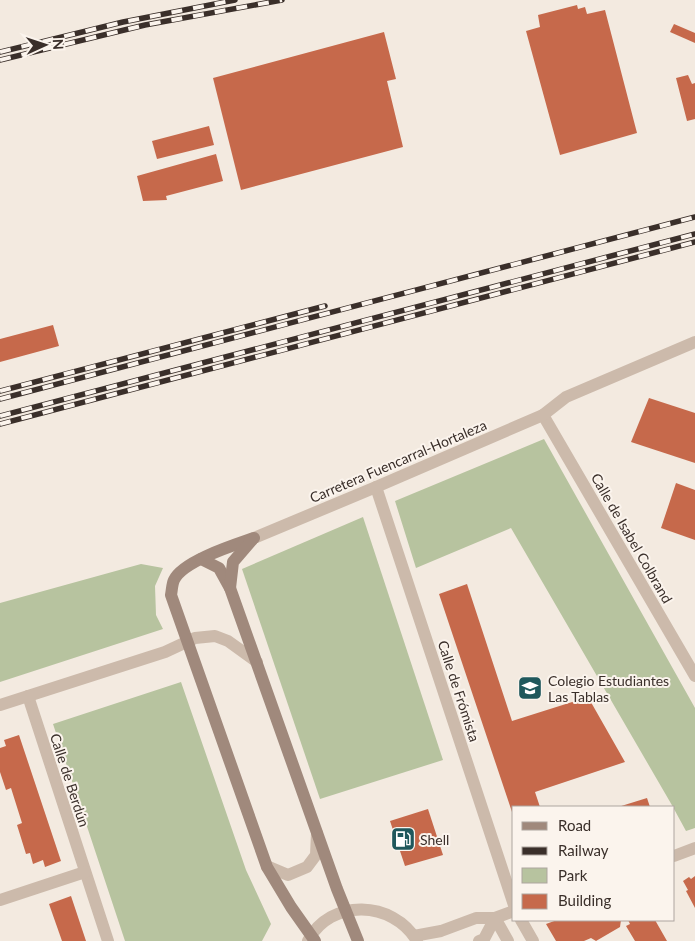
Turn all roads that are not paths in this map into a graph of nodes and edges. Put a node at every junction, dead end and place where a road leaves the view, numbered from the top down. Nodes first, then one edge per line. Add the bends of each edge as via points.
1 (695, 342) edge
2 (543, 415) junction
3 (376, 487) junction
4 (254, 538) junction
5 (201, 558) junction
6 (230, 588) junction
7 (187, 642) junction
8 (257, 662) junction
9 (695, 676) edge
10 (28, 696) junction
11 (0, 705) edge
12 (317, 833) junction
13 (695, 848) edge
14 (675, 856) edge
15 (267, 868) junction
16 (85, 872) junction
17 (512, 899) edge
18 (0, 900) edge
19 (346, 911) junction
20 (512, 912) edge
21 (495, 918) junction
22 (522, 921) edge
23 (312, 939) edge
24 (416, 939) edge
25 (108, 941) edge
26 (358, 941) edge
27 (479, 941) edge
28 (508, 941) edge
29 (533, 941) edge

1 - 2 street, Carretera Fuencarral-Hortaleza via 566,397
2 - 3 street, Carretera Fuencarral-Hortaleza
2 - 9 street, Calle de Isabel Colbrand
3 - 4 street, Carretera Fuencarral-Hortaleza
3 - 17 street, Calle de Frómista
4 - 5 street, Carretera Fuencarral-Hortaleza
4 - 6 street via 233,562
5 - 6 street via 218,568
5 - 7 street, Carretera Fuencarral-Hortaleza via 175,578 171,595
6 - 8 street
7 - 8 street via 215,636
7 - 10 street
7 - 15 street, Carretera Fuencarral-Hortaleza
8 - 12 street
10 - 11 street
10 - 16 street, Calle de Berdún
12 - 15 street via 316,854 306,867 288,875
12 - 19 street
13 - 14 street
15 - 23 street, Carretera Fuencarral-Hortaleza
16 - 18 street
16 - 25 street, Calle de Berdún
19 - 23 street via 323,922
19 - 24 street via 369,909 383,912 396,918
19 - 26 street
20 - 21 street
21 - 24 street via 476,918
21 - 27 street via 484,939
21 - 28 street
22 - 29 street

